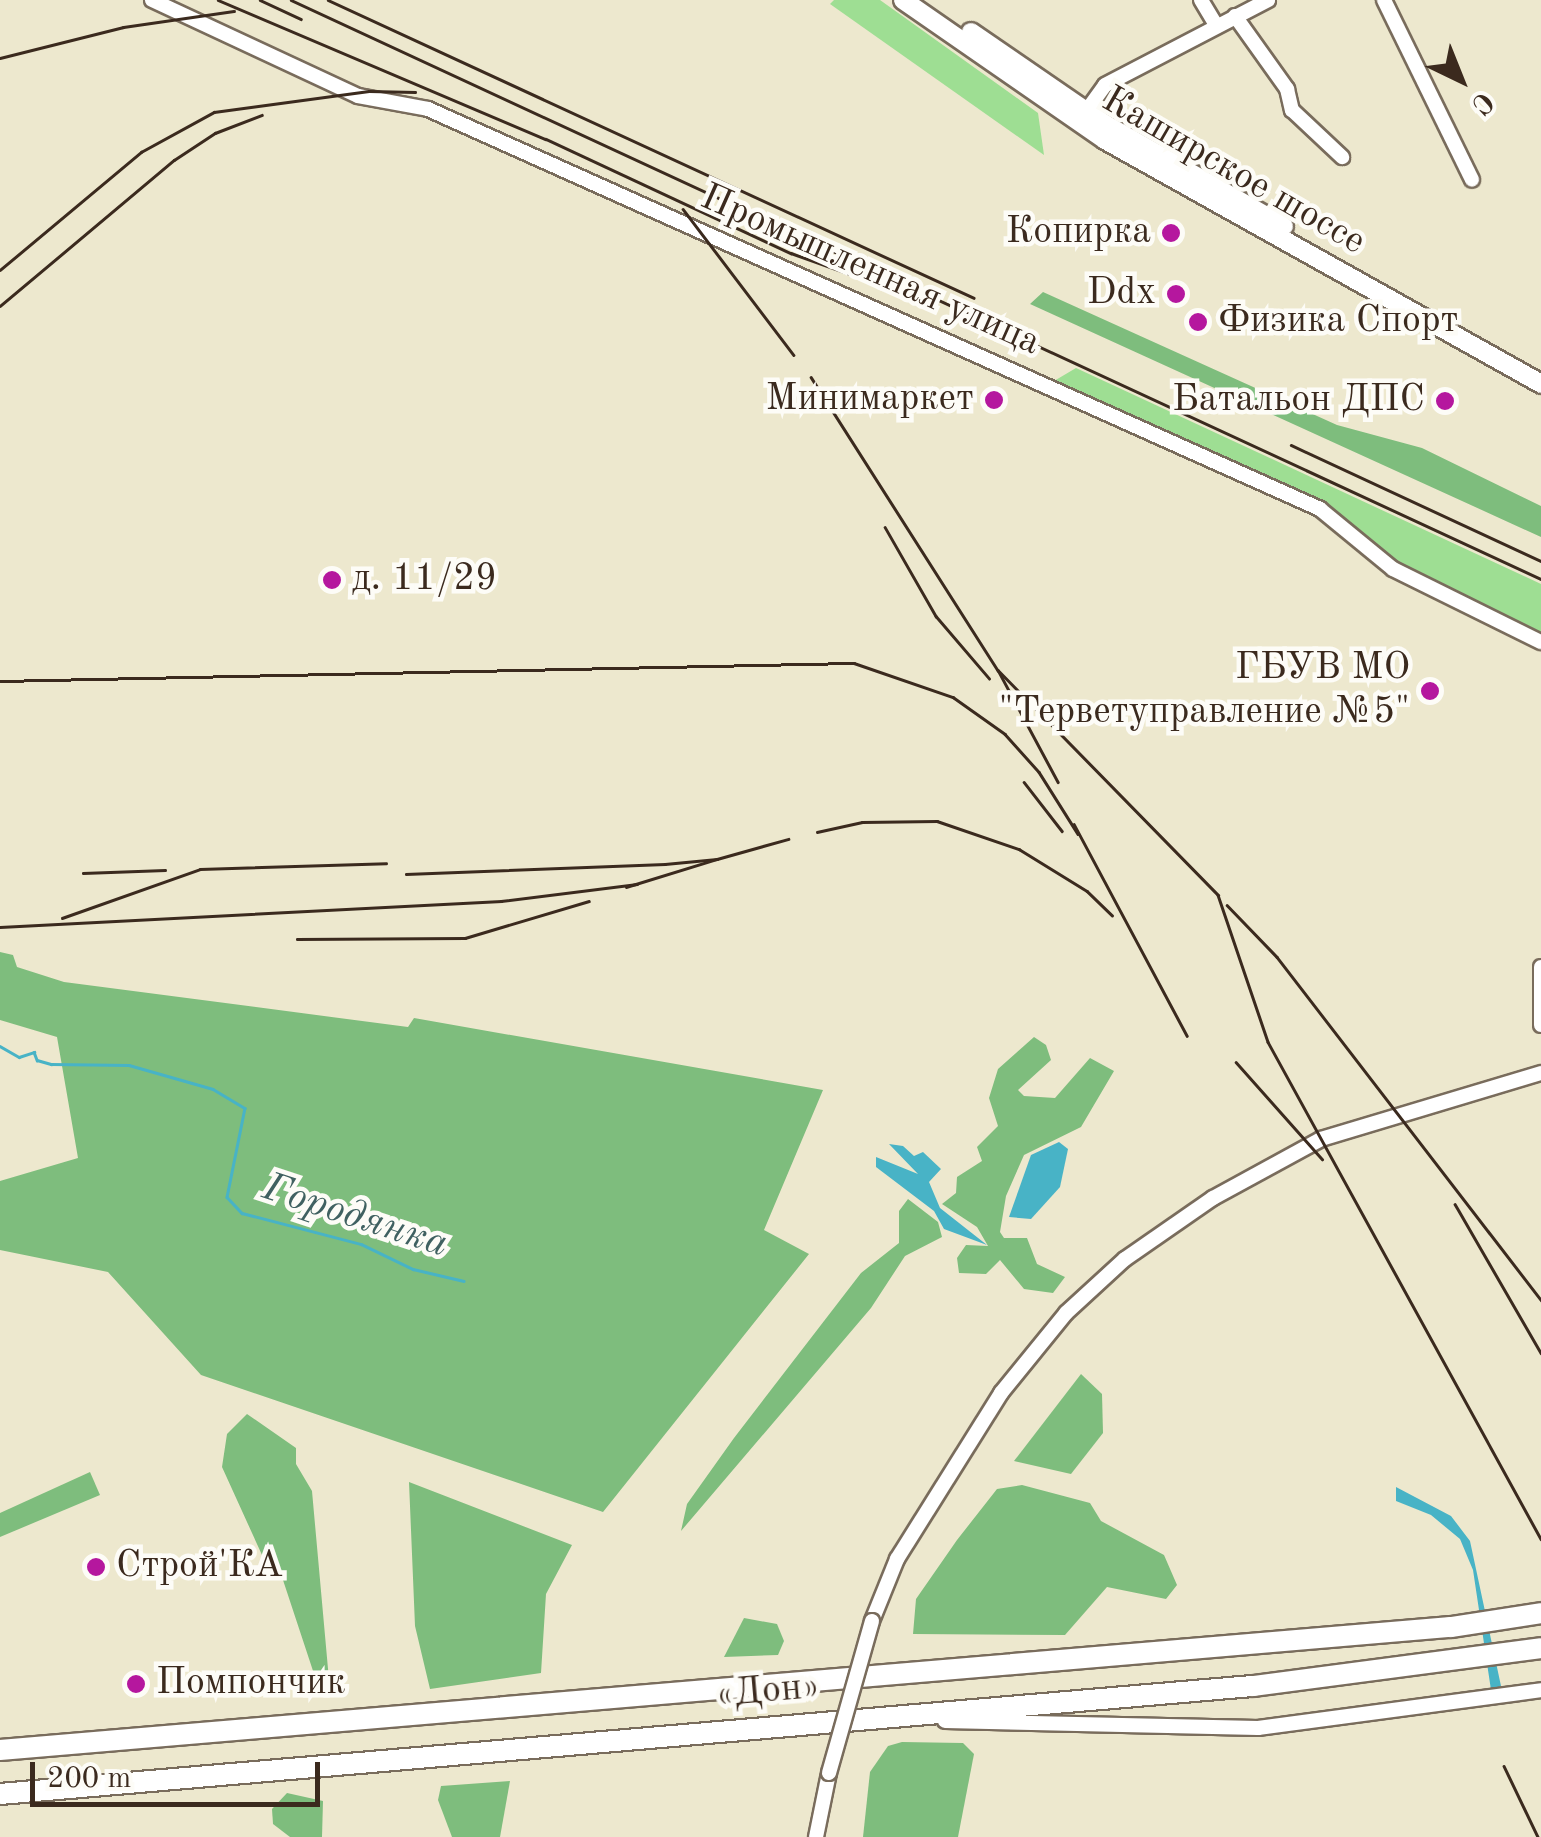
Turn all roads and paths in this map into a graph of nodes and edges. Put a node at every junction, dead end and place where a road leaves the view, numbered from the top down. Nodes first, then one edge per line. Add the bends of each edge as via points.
1 (152, 0) edge
2 (904, 0) edge
3 (924, 0) edge
4 (1201, 0) edge
5 (1268, 0) edge
6 (1384, 0) edge
7 (1235, 16) junction
8 (1216, 25) junction
9 (1082, 116) junction
10 (1342, 158) dead end
11 (1472, 180) dead end
12 (1541, 372) edge
13 (1541, 384) edge
14 (1541, 642) edge
15 (1541, 967) edge
16 (1541, 1025) edge
17 (1541, 1073) edge
18 (1541, 1613) edge
19 (1541, 1648) edge
20 (1541, 1690) edge
21 (869, 1719) junction
22 (0, 1750) edge
23 (0, 1794) edge
24 (816, 1837) edge

1 - 14 street, Промышленная улица via 358,96 428,108 1302,501 1350,528 1392,570
2 - 9 main road, Каширское шоссе
3 - 9 main road, Каширское шоссе
4 - 8 street
5 - 7 street
6 - 11 street
7 - 8 street
7 - 10 street via 1287,89 1294,113
8 - 9 street via 1105,85
9 - 12 main road, Каширское шоссе
9 - 13 main road, Каширское шоссе
15 - 16 street
17 - 24 street, bridge via 1320,1139 1213,1198 1125,1260 1048,1334 947,1472 897,1559 872,1621
18 - 22 highway, «Дон» via 1451,1627
19 - 21 highway, «Дон» via 1458,1664
20 - 21 street via 1258,1728
21 - 23 highway, «Дон»

